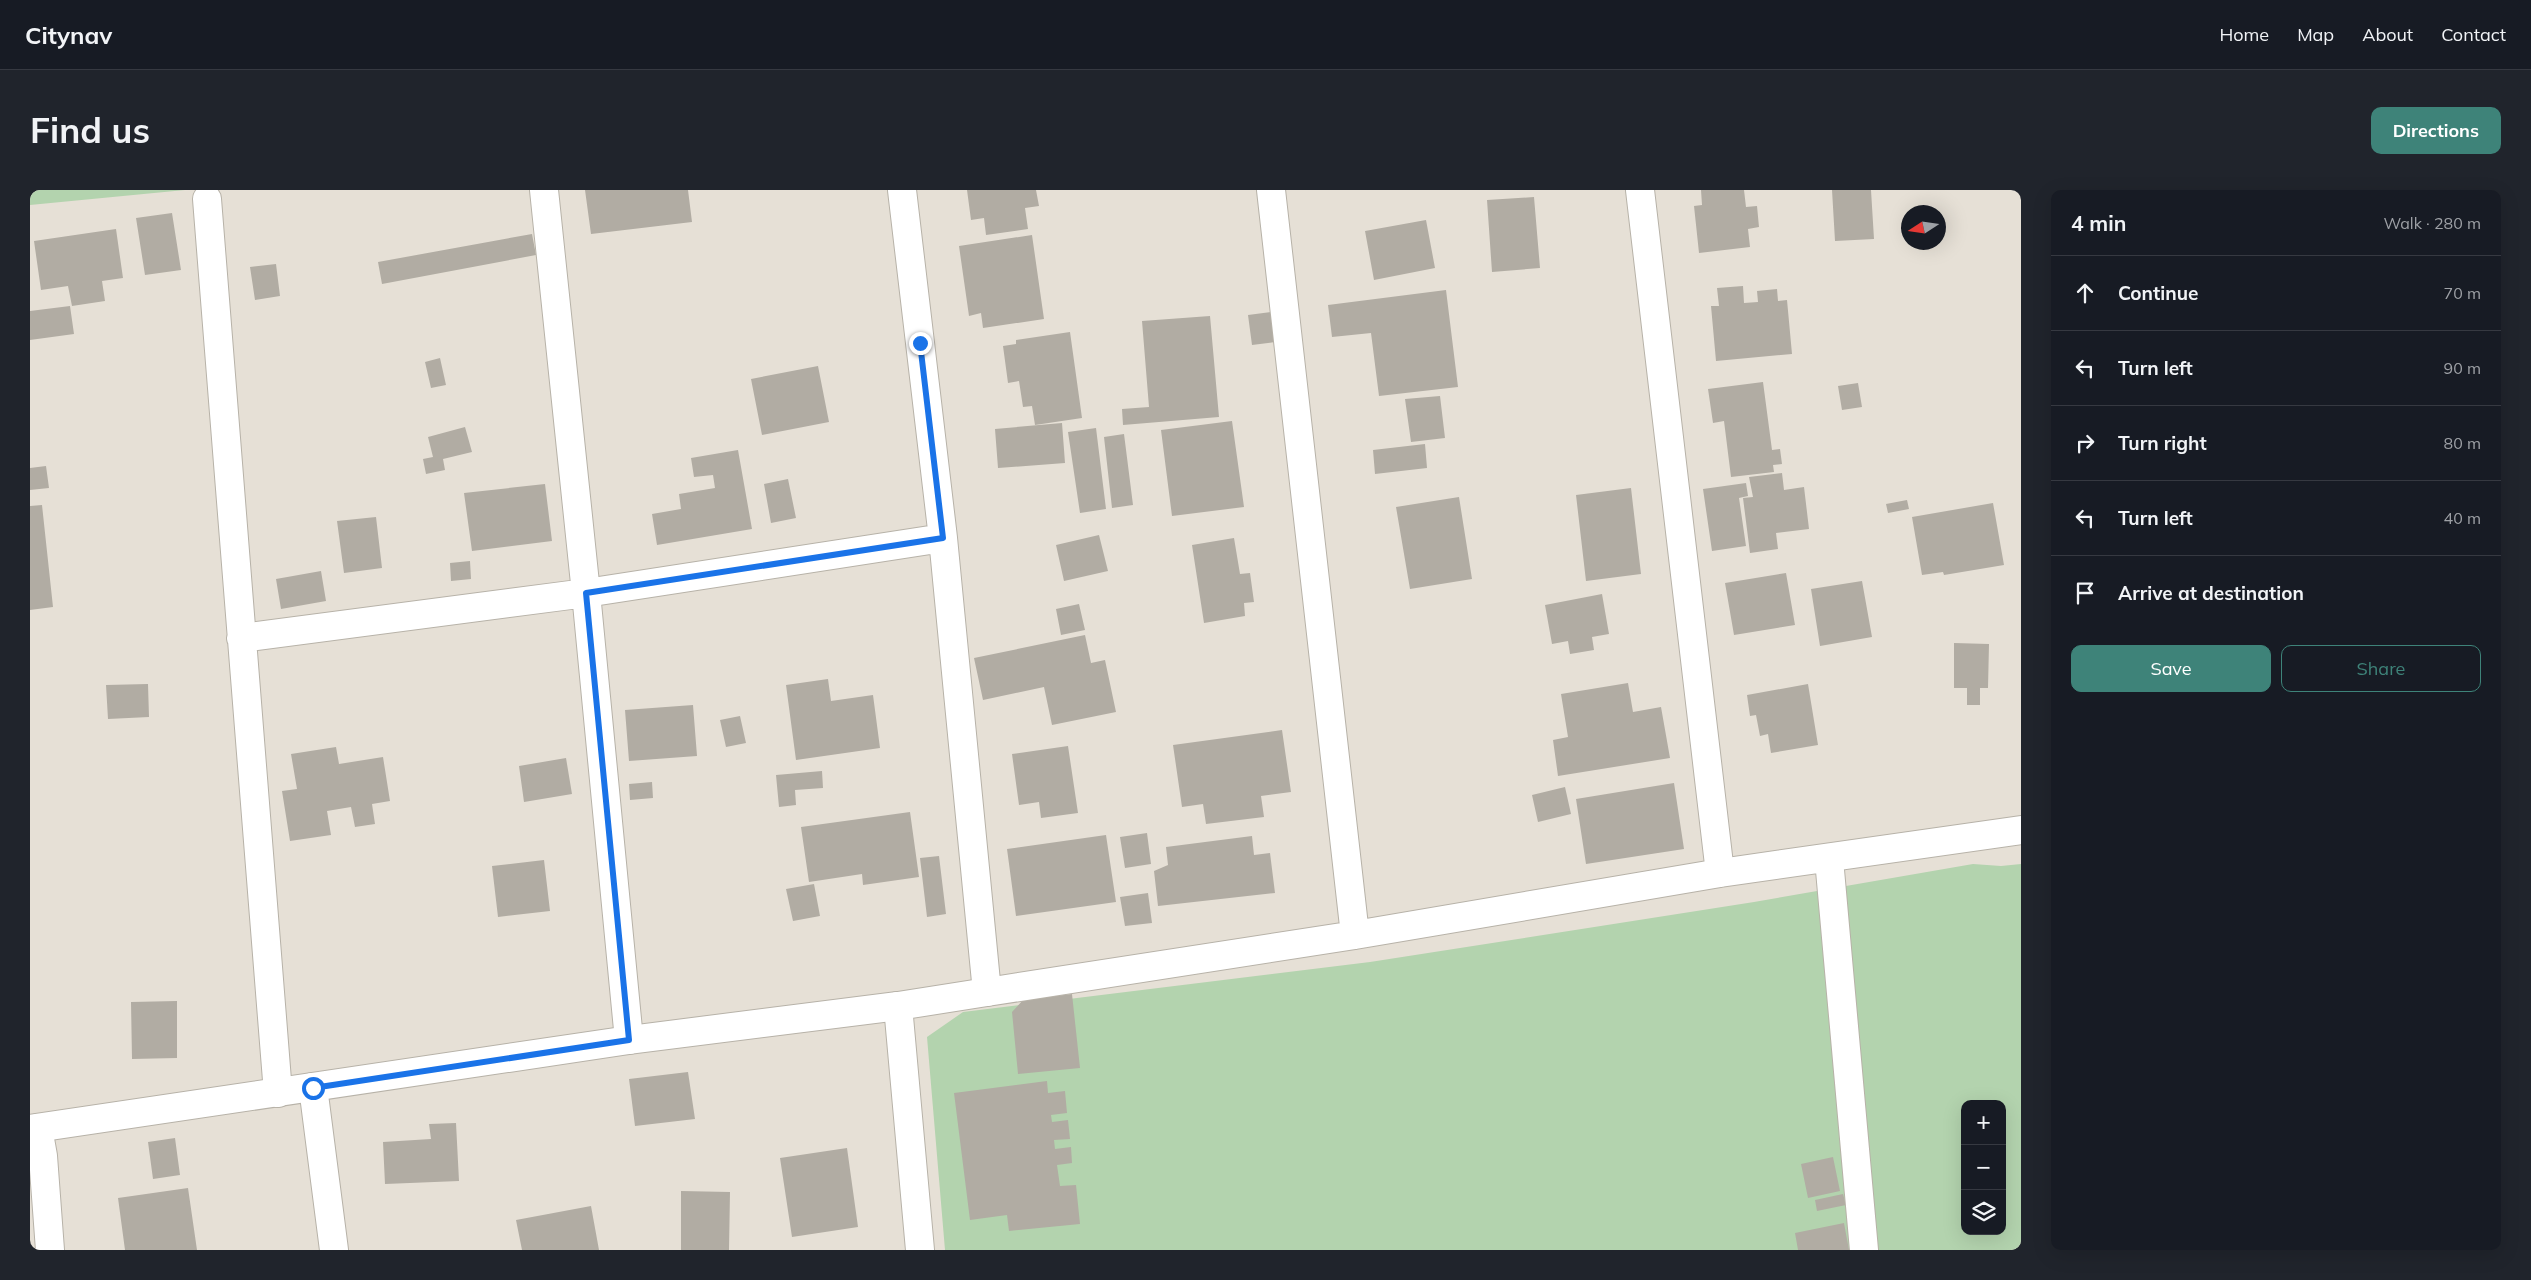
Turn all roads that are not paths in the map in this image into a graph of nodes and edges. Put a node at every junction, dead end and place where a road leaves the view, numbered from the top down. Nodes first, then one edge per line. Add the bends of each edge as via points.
1 (544, 190) edge
2 (902, 190) edge
3 (1271, 190) edge
4 (1640, 190) edge
5 (207, 199) dead end
6 (943, 538) junction
7 (586, 593) junction
8 (241, 638) junction
9 (2021, 830) edge
10 (1829, 859) junction
11 (1720, 873) junction
12 (1354, 935) junction
13 (987, 992) junction
14 (898, 1006) junction
15 (629, 1040) junction
16 (313, 1088) junction
17 (278, 1093) junction
18 (34, 1129) edge
19 (50, 1250) edge
20 (334, 1250) edge
21 (920, 1250) edge
22 (1864, 1250) edge

1 - 7 street
2 - 6 street
3 - 12 street
4 - 11 street
5 - 8 street
6 - 7 street
6 - 13 street
7 - 8 street
7 - 15 street
8 - 17 street
9 - 10 street
10 - 11 street
10 - 22 street
11 - 12 street
12 - 13 street
13 - 14 street
14 - 15 street
14 - 21 street
15 - 16 street
16 - 17 street
16 - 20 street
17 - 18 street
18 - 19 street via 44,1156

